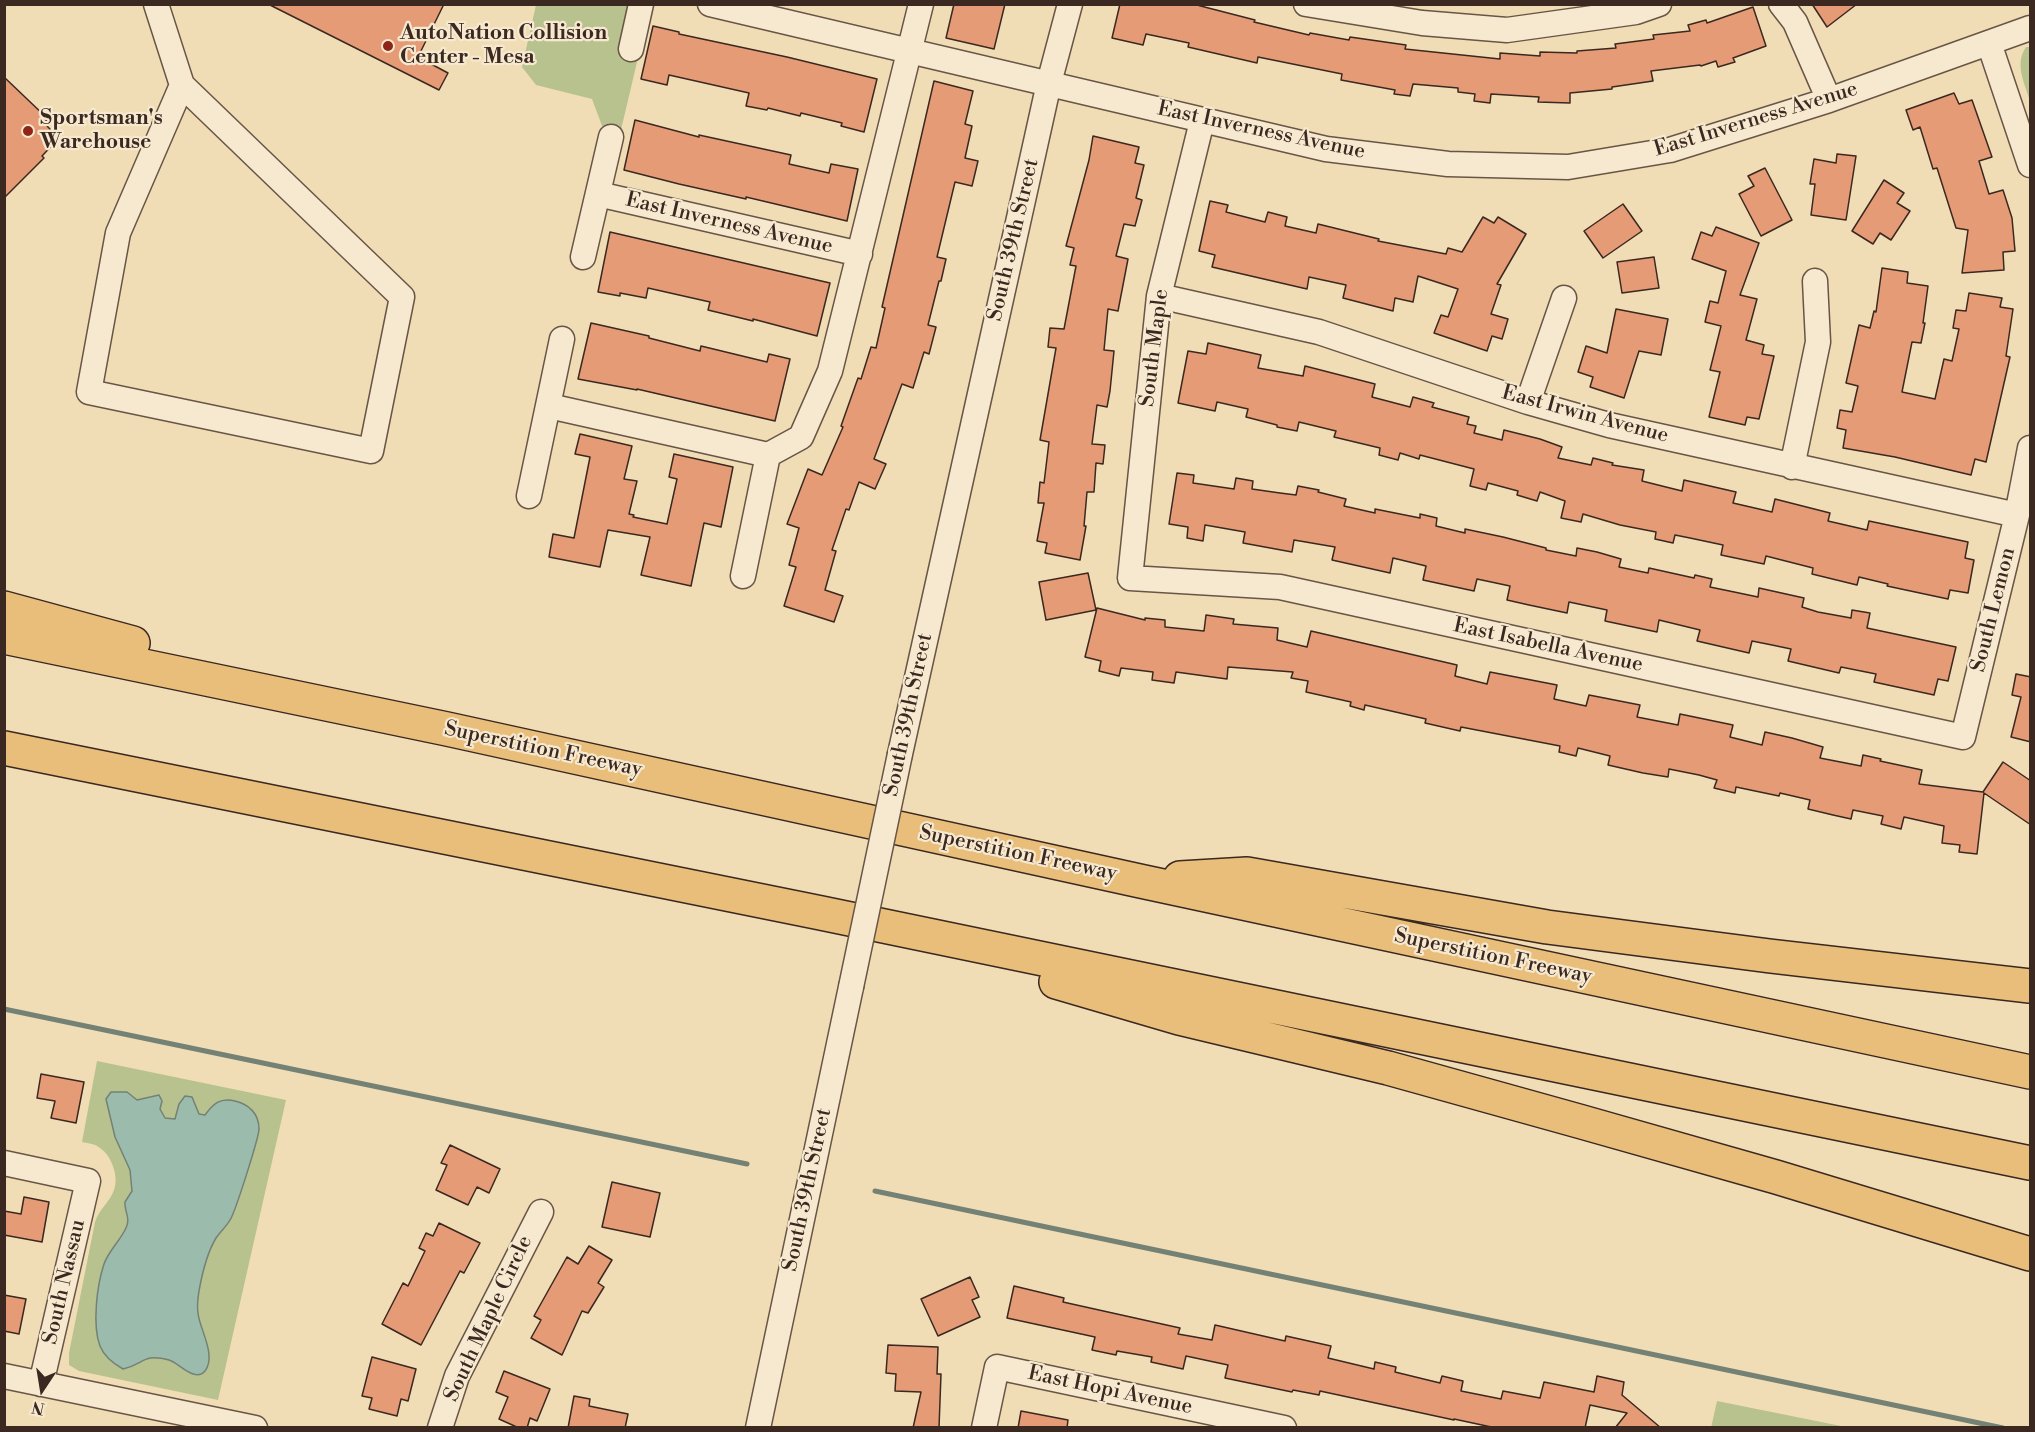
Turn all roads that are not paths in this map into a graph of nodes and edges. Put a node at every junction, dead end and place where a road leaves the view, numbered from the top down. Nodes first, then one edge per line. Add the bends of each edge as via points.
1 (156, 4) edge
2 (640, 4) edge
3 (710, 4) edge
4 (921, 4) edge
5 (1070, 4) edge
6 (1306, 4) edge
7 (1659, 4) edge
8 (1781, 4) edge
9 (2031, 28) edge
10 (1989, 44) junction
11 (630, 49) dead end
12 (908, 52) junction
13 (1048, 83) junction
14 (182, 85) junction
15 (1829, 100) junction
16 (1202, 121) junction
17 (611, 137) dead end
18 (2031, 165) edge
19 (598, 194) junction
20 (860, 254) junction
21 (583, 257) dead end
22 (1815, 281) dead end
23 (1159, 296) junction
24 (1564, 298) dead end
25 (562, 339) dead end
26 (1528, 402) junction
27 (549, 406) junction
28 (2031, 448) edge
29 (768, 455) junction
30 (1792, 467) junction
31 (529, 496) dead end
32 (2017, 514) junction
33 (743, 576) dead end
34 (1130, 578) joint
35 (4, 608) edge
36 (4, 637) edge
37 (369, 710) junction
38 (1963, 737) joint
39 (4, 747) edge
40 (1140, 881) junction
41 (821, 913) junction
42 (2031, 986) edge
43 (2031, 1072) edge
44 (4, 1162) edge
45 (2031, 1163) edge
46 (541, 1212) dead end
47 (2031, 1254) edge
48 (4, 1376) edge
49 (41, 1384) junction
50 (255, 1428) edge
51 (440, 1428) edge
52 (758, 1428) edge
53 (984, 1428) edge
54 (1284, 1428) edge

1 - 14 street
2 - 11 street
3 - 12 street, East Inverness Avenue
4 - 12 street, East Inverness Avenue
5 - 13 street, South 39th Street
6 - 7 street via 1422,23 1507,30 1636,12
8 - 15 street via 1795,22
9 - 10 street, East Inverness Avenue
10 - 15 street, East Inverness Avenue
10 - 18 street
12 - 13 street, East Inverness Avenue
12 - 20 street, East Inverness Avenue
13 - 16 street, East Inverness Avenue
13 - 52 street, South 39th Street, bridge via 900,754
14 - 14 street via 118,233 89,392 371,451 402,297
15 - 16 street, East Inverness Avenue via 1670,150 1568,167 1448,164 1326,149
16 - 23 street, South Maple
17 - 19 street, East Inverness Avenue
19 - 20 street, East Inverness Avenue
19 - 21 street, East Inverness Avenue
20 - 29 street, East Inverness Avenue via 830,371 801,437
22 - 30 street via 1818,342
23 - 26 street, East Irwin Avenue via 1319,332
23 - 34 street, South Maple
24 - 26 street
25 - 27 street
26 - 30 street, East Irwin Avenue
27 - 29 street
27 - 31 street
28 - 32 street, South Lemon
29 - 33 street
30 - 32 street, East Irwin Avenue
32 - 38 street, South Lemon
34 - 38 street, East Isabella Avenue via 1280,586
35 - 37 highway
36 - 37 highway
37 - 40 highway, Superstition Freeway
39 - 41 highway
40 - 42 highway via 1247,874 1547,927
40 - 43 highway, Superstition Freeway
41 - 45 highway
41 - 47 highway via 1179,1017 1388,1068 1594,1125
44 - 49 street, South Nassau via 88,1181
46 - 51 street, South Maple Circle via 457,1376
48 - 49 street
49 - 50 street
53 - 54 street, East Hopi Avenue via 997,1367

